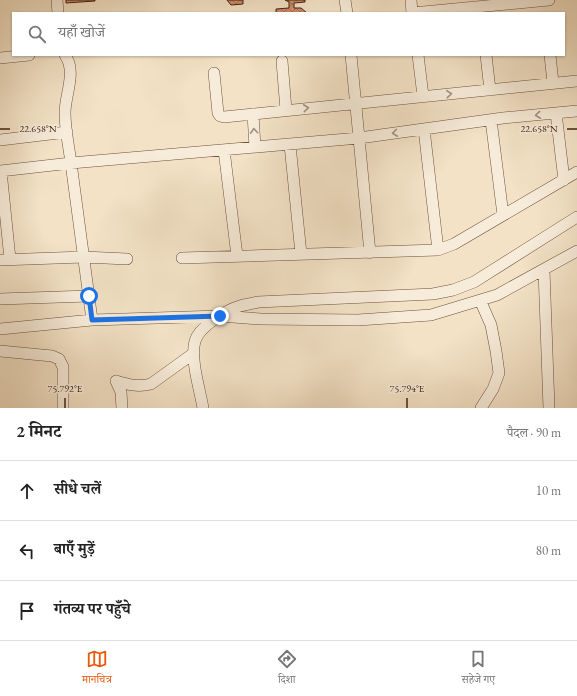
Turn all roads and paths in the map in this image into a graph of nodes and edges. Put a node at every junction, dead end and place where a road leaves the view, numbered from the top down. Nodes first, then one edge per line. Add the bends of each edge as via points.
1 (57, 0) edge
2 (345, 0) edge
3 (411, 0) edge
4 (549, 0) edge
5 (521, 1) edge
6 (466, 4) edge
7 (58, 12) edge
8 (347, 12) edge
9 (413, 12) edge
10 (419, 12) edge
11 (19, 56) edge
12 (66, 56) edge
13 (351, 56) edge
14 (418, 56) edge
15 (486, 56) edge
16 (550, 56) edge
17 (0, 58) edge
18 (282, 60) dead end
19 (214, 73) dead end
20 (577, 81) edge
21 (553, 83) junction
22 (490, 90) junction
23 (423, 96) junction
24 (355, 103) junction
25 (286, 110) junction
26 (577, 111) edge
27 (556, 113) junction
28 (253, 114) junction
29 (491, 120) junction
30 (424, 129) junction
31 (67, 132) junction
32 (359, 138) junction
33 (0, 140) edge
34 (290, 145) junction
35 (256, 147) junction
36 (224, 150) junction
37 (76, 163) junction
38 (1, 171) edge
39 (577, 172) edge
40 (564, 180) junction
41 (503, 215) junction
42 (577, 217) edge
43 (438, 250) junction
44 (577, 251) edge
45 (370, 253) junction
46 (301, 254) junction
47 (237, 256) junction
48 (84, 257) junction
49 (127, 258) dead end
50 (182, 258) dead end
51 (5, 259) edge
52 (544, 270) junction
53 (89, 296) junction
54 (0, 299) edge
55 (480, 300) junction
56 (220, 316) junction
57 (92, 320) junction
58 (0, 328) edge
59 (0, 351) edge
60 (194, 353) junction
61 (63, 408) edge
62 (122, 408) edge
63 (203, 408) edge
64 (481, 408) edge
65 (548, 408) edge

1 - 7 street
2 - 8 street
3 - 9 street
4 - 5 street
5 - 6 street
6 - 10 street
11 - 17 street
12 - 31 street via 71,69 66,101
13 - 24 street
14 - 23 street
15 - 22 street
16 - 21 street
18 - 25 street
19 - 28 street via 220,116
20 - 21 street
21 - 22 street
23 -> 22 street
23 - 24 street
25 -> 24 street
24 - 32 street
25 - 28 street
26 - 27 street
27 -> 29 street
27 - 40 street
35 -> 28 street
29 - 30 street
29 - 41 street
30 -> 32 street
30 - 43 street
31 - 33 street
31 - 37 street
32 - 34 street
32 - 45 street
34 - 35 street
34 - 46 street
35 - 36 street
36 - 37 street
36 - 47 street
37 - 38 street
37 - 48 street
38 - 51 street
39 - 40 street
40 - 41 street
41 - 43 street via 454,244
42 - 56 street via 474,282 453,290 432,294 258,302 239,306
43 - 45 street
44 - 52 street
45 - 46 street
46 - 47 street
47 - 50 street
48 - 49 street
48 - 51 street
48 - 53 street
52 - 55 street via 497,295
52 - 65 street
53 - 54 street
53 - 57 street
55 - 56 street via 431,315 358,320
55 - 64 street via 491,325 498,373 493,389
56 - 57 street
56 - 60 street via 204,328 195,341
57 - 58 street
59 - 61 street via 52,356 59,359 63,368
60 - 62 street via 151,384 133,386 116,381 121,392
60 - 63 street

